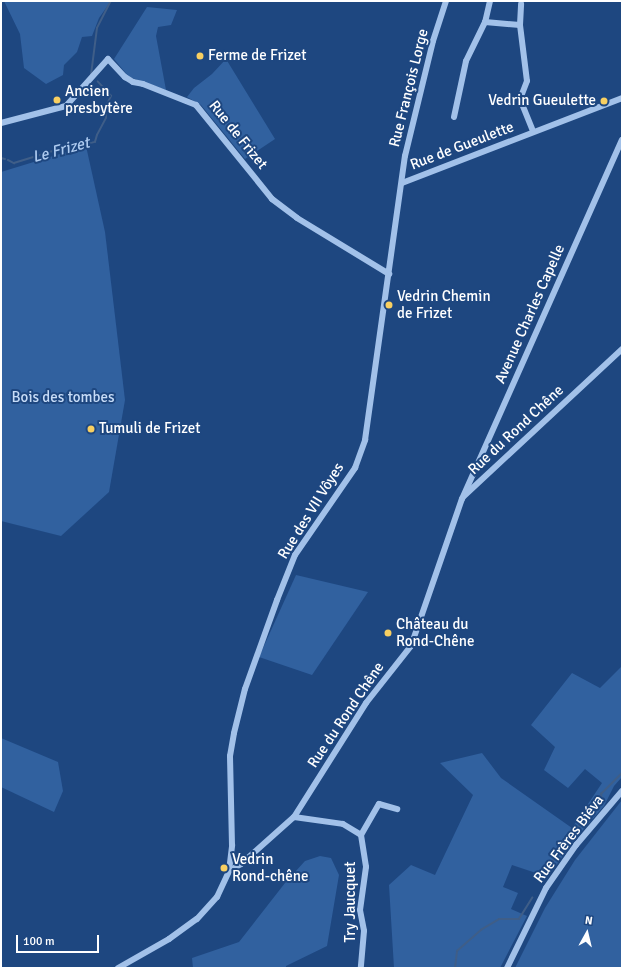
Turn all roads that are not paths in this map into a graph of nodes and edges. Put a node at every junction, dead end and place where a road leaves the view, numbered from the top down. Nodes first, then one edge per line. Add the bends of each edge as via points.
1 (446, 1) edge
2 (490, 1) edge
3 (521, 4) dead end
4 (485, 22) junction
5 (520, 25) junction
6 (622, 98) edge
7 (454, 117) dead end
8 (1, 123) edge
9 (532, 132) junction
10 (622, 140) edge
11 (402, 183) junction
12 (389, 274) junction
13 (622, 349) edge
14 (462, 499) junction
15 (622, 791) edge
16 (397, 809) dead end
17 (294, 817) junction
18 (361, 835) junction
19 (229, 871) junction
20 (118, 968) edge
21 (360, 968) edge
22 (507, 968) edge

1 - 11 street, Rue François Lorge via 414,118
2 - 4 street
3 - 5 street
4 - 5 street
4 - 7 street via 466,61
5 - 9 street via 527,81 520,99
6 - 9 street, Rue de Gueulette
8 - 12 street, Rue de Frizet via 66,106 108,59 133,82 196,105 272,199 297,218
9 - 11 street, Rue de Gueulette
10 - 14 street, Avenue Charles Capelle
11 - 12 street, Rue des VII Vôyes
12 - 19 street, Rue des VII Vôyes via 362,447 355,468 296,555 245,689 230,756 232,845
13 - 14 street, Rue du Rond Chêne
14 - 17 street, Rue du Rond Chêne via 411,646 366,703
15 - 22 street, Rue Frères Biéva via 576,845 546,888
16 - 18 street via 379,804
17 - 18 street via 343,824
17 - 19 street, Rue du Rond Chêne via 241,864
18 - 21 street, Try Jaucquet via 366,867 360,910 364,932
19 - 20 street via 217,897 197,919 169,939

